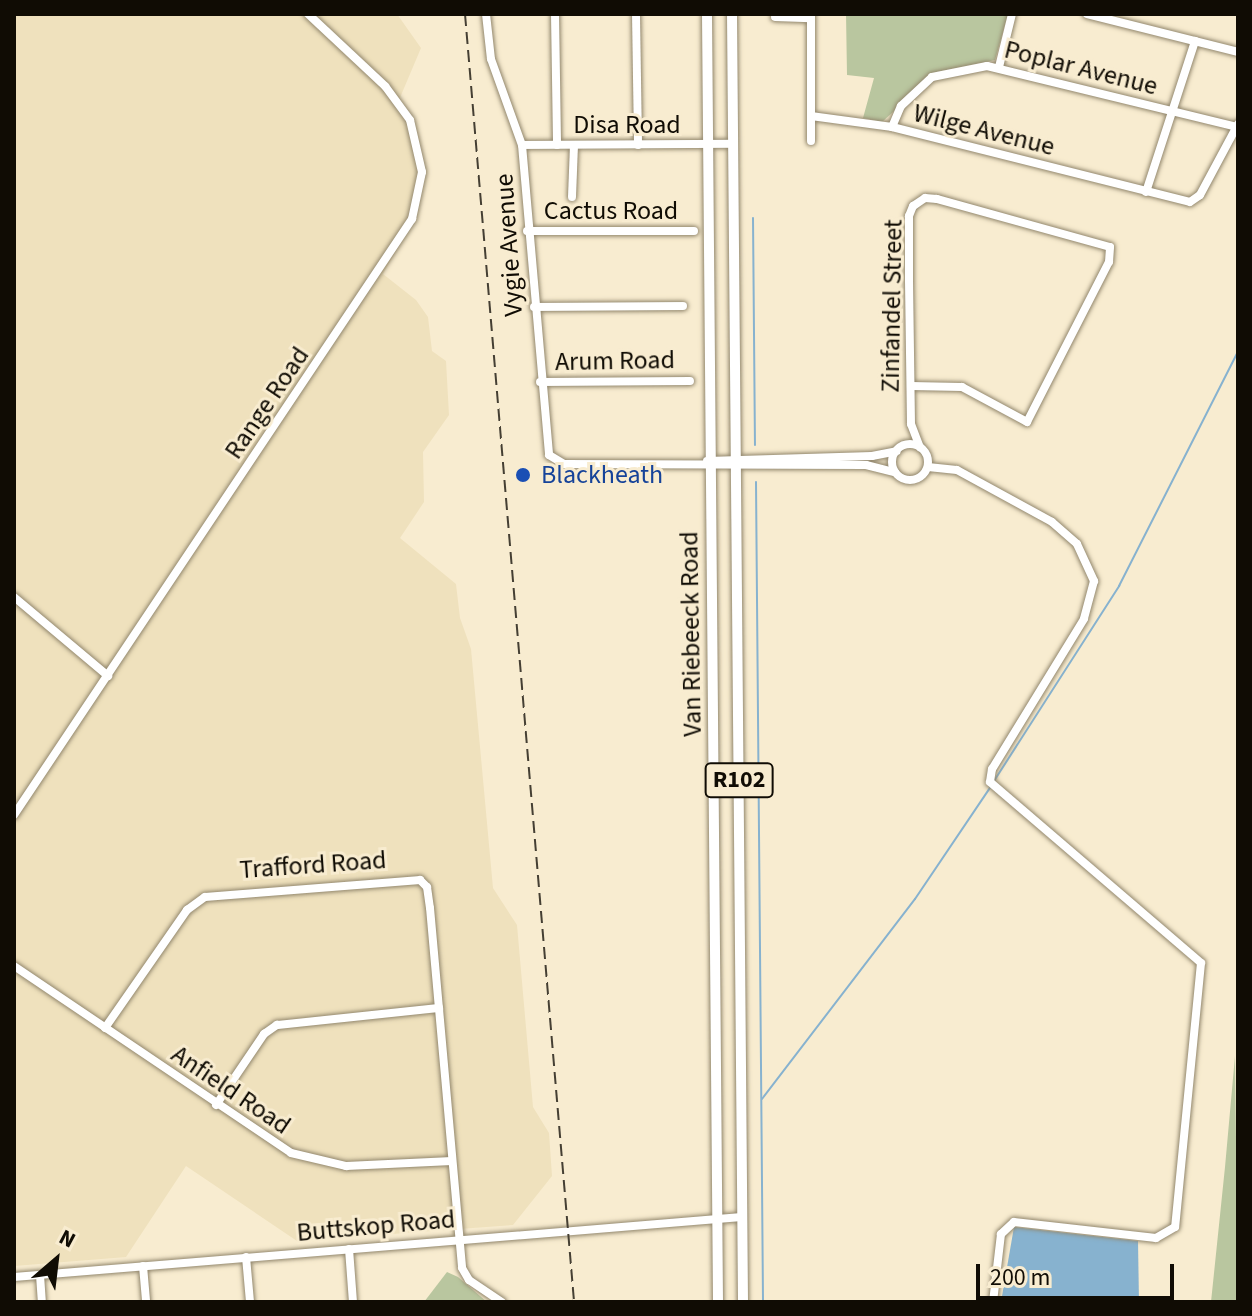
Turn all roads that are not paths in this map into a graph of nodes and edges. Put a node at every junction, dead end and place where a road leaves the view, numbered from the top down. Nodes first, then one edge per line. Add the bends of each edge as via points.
1 (308, 14) edge
2 (486, 14) edge
3 (555, 14) edge
4 (636, 14) edge
5 (707, 14) edge
6 (732, 14) edge
7 (1012, 14) edge
8 (1087, 14) edge
9 (811, 16) edge
10 (775, 17) dead end
11 (1195, 41) junction
12 (1238, 52) edge
13 (999, 67) junction
14 (1171, 110) junction
15 (811, 116) junction
16 (1237, 126) edge
17 (892, 127) junction
18 (811, 141) dead end
19 (708, 144) junction
20 (733, 144) junction
21 (522, 145) junction
22 (557, 145) junction
23 (574, 145) junction
24 (638, 145) junction
25 (1146, 192) junction
26 (572, 197) dead end
27 (527, 231) junction
28 (694, 231) dead end
29 (683, 306) dead end
30 (534, 307) junction
31 (690, 381) dead end
32 (540, 382) junction
33 (911, 386) junction
34 (911, 424) junction
35 (920, 447) junction
36 (899, 449) junction
37 (709, 463) junction
38 (735, 463) junction
39 (928, 467) junction
40 (895, 472) junction
41 (14, 597) edge
42 (108, 676) junction
43 (14, 815) edge
44 (14, 966) edge
45 (439, 1008) junction
46 (105, 1028) junction
47 (216, 1105) junction
48 (452, 1161) junction
49 (742, 1217) junction
50 (717, 1218) junction
51 (458, 1240) junction
52 (349, 1249) junction
53 (246, 1257) junction
54 (143, 1266) junction
55 (40, 1275) junction
56 (14, 1277) edge
57 (42, 1302) edge
58 (146, 1302) edge
59 (250, 1302) edge
60 (353, 1302) edge
61 (502, 1302) edge
62 (718, 1302) edge
63 (743, 1302) edge
64 (993, 1302) edge

1 - 42 street, Range Road via 405,110 421,161 416,210
2 - 21 street, Vygie Avenue via 491,59
3 - 22 street
4 - 24 street
5 - 19 main road, Van Riebeeck Road / R102
6 - 20 main road, Van Riebeeck Road / R102
7 - 13 street
8 - 11 street
9 - 10 street
9 - 15 street
11 - 12 street
11 - 14 street
13 - 14 street, Poplar Avenue
13 - 17 street, Poplar Avenue via 964,67 932,77 901,106
14 - 16 street, Poplar Avenue
14 - 25 street
15 - 17 street, Wilge Avenue
15 - 18 street
16 - 25 street, Wilge Avenue via 1198,198 1190,202
17 - 25 street, Wilge Avenue
19 - 20 street, Disa Road
19 - 24 street, Disa Road
19 - 37 main road, Van Riebeeck Road / R102
20 - 38 main road, Van Riebeeck Road / R102
21 - 22 street, Disa Road
21 - 27 street, Vygie Avenue
22 - 23 street, Disa Road
23 - 24 street, Disa Road
23 - 26 street
27 - 28 street, Cactus Road
27 - 30 street, Vygie Avenue
29 - 30 street
30 - 32 street, Vygie Avenue
31 - 32 street, Arum Road
32 - 37 street, Vygie Avenue via 545,448 556,461
33 - 33 street, Zinfandel Street via 909,216 918,201 937,199 1110,247 1109,262 1027,422 962,387
33 - 34 street, Zinfandel Street
34 - 35 street, Zinfandel Street
34 - 36 street, Zinfandel Street
35 - 36 street
35 - 39 street
36 - 38 street via 872,456
36 - 40 street
37 - 38 street
37 - 50 main road, Van Riebeeck Road / R102
38 - 40 street via 866,465
38 - 49 main road, Van Riebeeck Road / R102
39 - 40 street via 912,480
39 - 64 street via 957,470 1031,509 1077,544 1090,568 1094,595 1044,691 992,769 990,782 1201,963 1175,1227 1156,1238 1014,1222 1001,1234
41 - 42 street
42 - 43 street, Range Road
44 - 46 street, Anfield Road
45 - 46 street, Trafford Road via 427,887 414,878 205,897 187,910
45 - 47 street via 277,1025 264,1034
45 - 48 street, Trafford Road
46 - 47 street, Anfield Road
47 - 48 street, Anfield Road via 279,1147 312,1161 346,1166
48 - 51 street, Trafford Road
49 - 50 street, Buttskop Road
49 - 63 main road, Van Riebeeck Road / R102
50 - 51 street, Buttskop Road
50 - 62 main road, Van Riebeeck Road / R102
51 - 52 street, Buttskop Road
51 - 61 street, Trafford Road via 462,1268 477,1287
52 - 53 street, Buttskop Road
52 - 60 street
53 - 54 street, Buttskop Road
53 - 59 street
54 - 55 street, Buttskop Road
54 - 58 street
55 - 56 street, Buttskop Road
55 - 57 street

